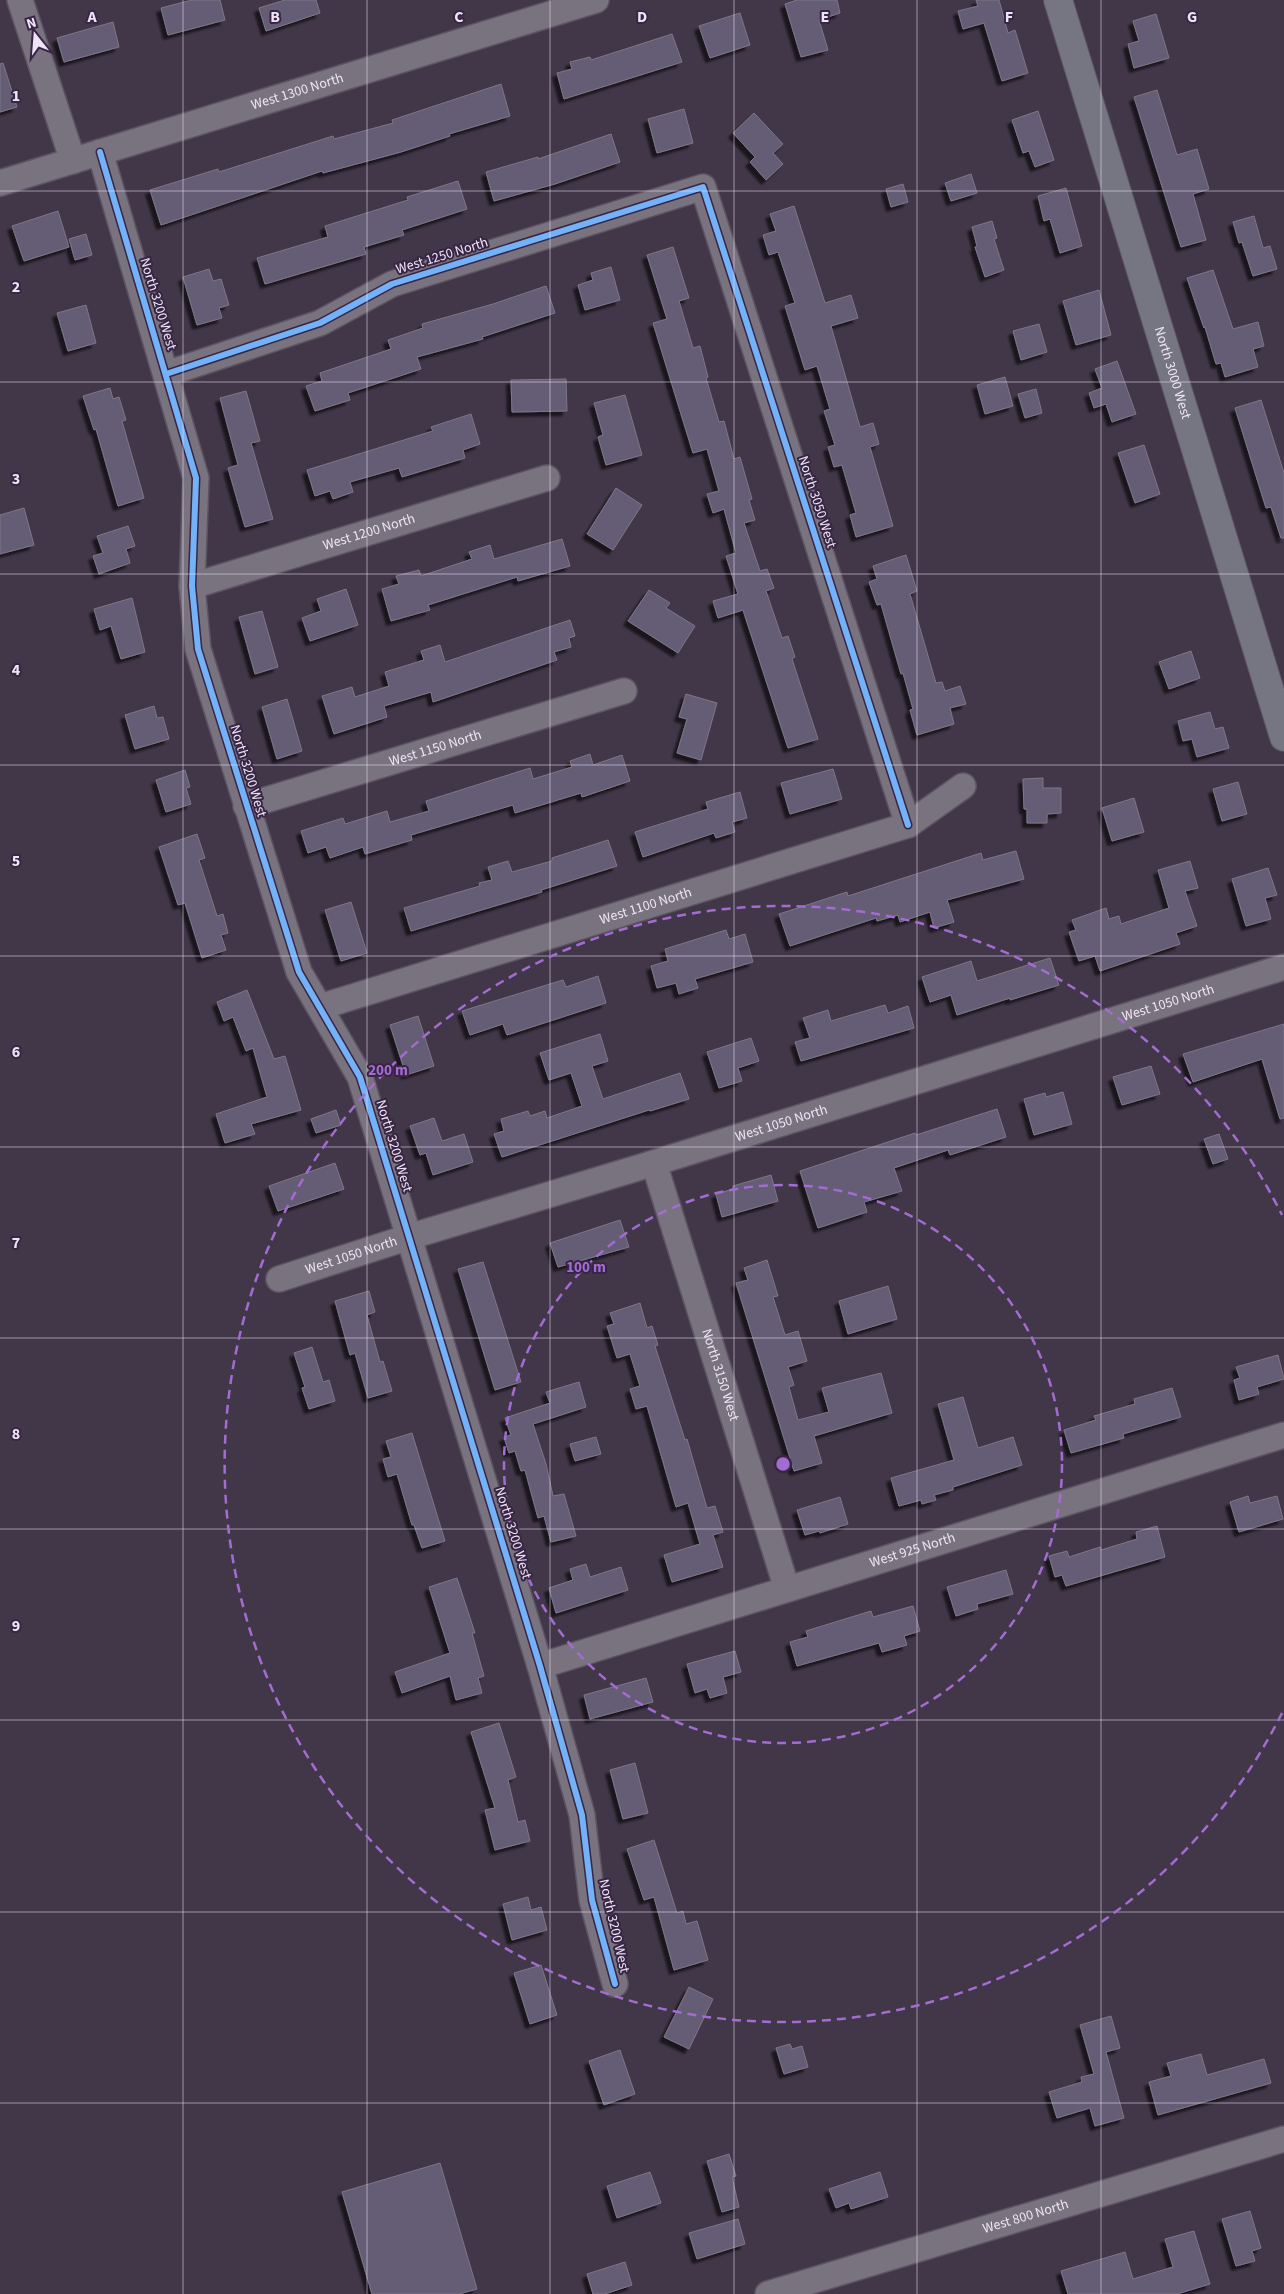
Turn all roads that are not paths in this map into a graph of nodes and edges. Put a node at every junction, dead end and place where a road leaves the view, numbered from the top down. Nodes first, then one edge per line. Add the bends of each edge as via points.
1 (20, 0) edge
2 (596, 0) edge
3 (1057, 3) edge
4 (100, 152) junction
5 (73, 161) junction
6 (0, 183) edge
7 (703, 187) joint
8 (166, 374) junction
9 (547, 478) dead end
10 (192, 586) junction
11 (624, 691) dead end
12 (1284, 737) edge
13 (963, 786) dead end
14 (246, 806) junction
15 (908, 825) junction
16 (1284, 967) edge
17 (320, 1008) junction
18 (654, 1163) junction
19 (409, 1237) junction
20 (279, 1279) dead end
21 (1284, 1435) edge
22 (787, 1589) junction
23 (540, 1666) junction
24 (615, 1984) dead end
25 (1284, 2139) edge
26 (768, 2294) edge

1 - 5 street
2 - 4 street, West 1300 North
3 - 12 main road, North 3000 West
4 - 5 street, West 1300 North
4 - 8 street, North 3200 West
5 - 6 street, West 1300 North
7 - 8 street, West 1250 North via 392,284 320,323
7 - 15 street, North 3050 West
8 - 10 street, North 3200 West via 196,478
9 - 10 street, West 1200 North
10 - 14 street, North 3200 West via 198,648
11 - 14 street, West 1150 North
13 - 15 street, West 1100 North
14 - 17 street, North 3200 West via 299,972
15 - 17 street, West 1100 North
16 - 18 street, West 1050 North
17 - 19 street, North 3200 West via 360,1077
18 - 19 street, West 1050 North
18 - 22 street, North 3150 West
19 - 20 street, West 1050 North
19 - 23 street, North 3200 West
21 - 22 street, West 925 North
22 - 23 street, West 925 North
23 - 24 street, North 3200 West via 582,1815 592,1900
25 - 26 street, West 800 North

